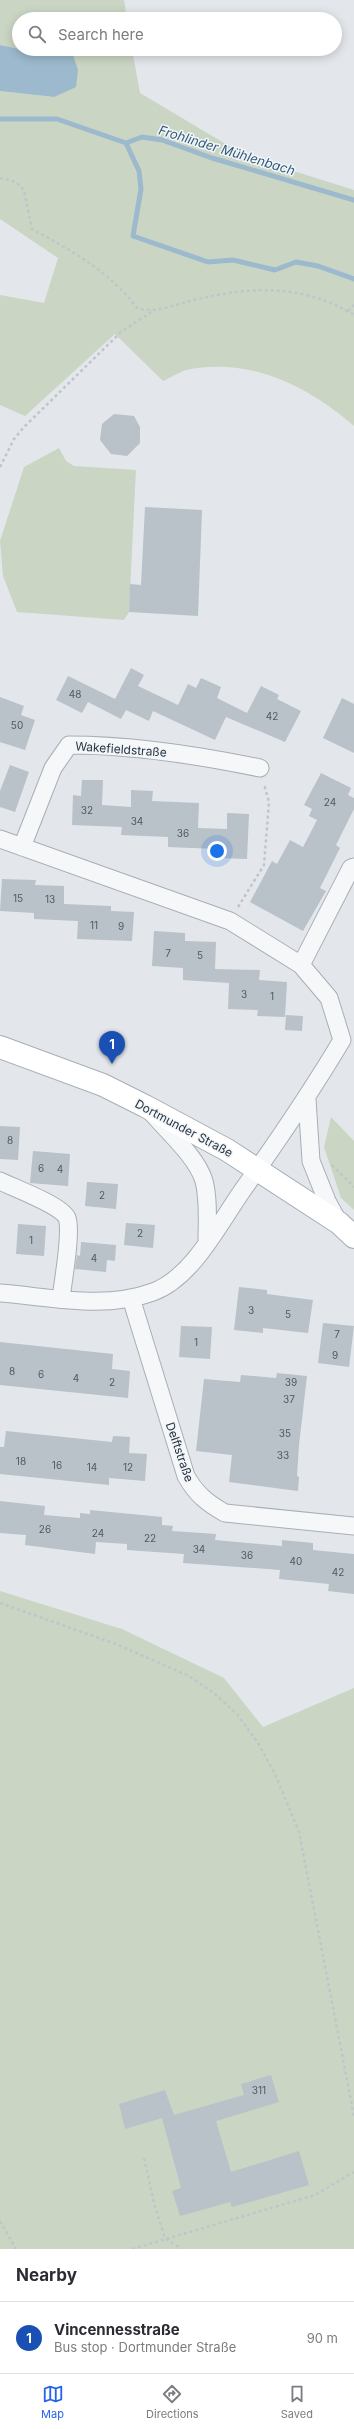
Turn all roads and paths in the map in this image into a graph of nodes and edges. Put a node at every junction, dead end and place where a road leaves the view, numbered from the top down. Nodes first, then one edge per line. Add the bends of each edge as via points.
1 (0, 178) edge
2 (354, 305) edge
3 (153, 311) junction
4 (348, 311) junction
5 (354, 315) edge
6 (0, 467) edge
7 (260, 768) joint
8 (0, 839) edge
9 (22, 847) junction
10 (354, 867) edge
11 (230, 921) junction
12 (301, 964) junction
13 (348, 1041) edge
14 (0, 1046) edge
15 (307, 1099) junction
16 (145, 1106) junction
17 (329, 1162) dead end
18 (258, 1170) junction
19 (0, 1181) edge
20 (354, 1187) edge
21 (346, 1230) edge
22 (207, 1243) junction
23 (0, 1293) edge
24 (61, 1298) junction
25 (131, 1298) junction
26 (354, 1526) edge
27 (0, 1604) edge
28 (354, 2116) edge
29 (144, 2158) dead end
30 (354, 2172) edge
31 (0, 2220) edge
32 (165, 2238) junction
33 (16, 2249) edge
34 (132, 2249) edge
35 (182, 2249) edge

1 - 3 path via 16,182 24,190 32,229 98,269 122,288 137,308
2 - 4 path
3 - 4 path via 195,300 252,290 278,289 333,302
3 - 6 path via 121,332 24,427 14,439
4 - 5 path
7 - 9 street, Wakefieldstraße via 200,756 102,745 69,745 53,768
7 - 11 path via 269,802 264,865
8 - 9 street
9 - 11 street
10 - 12 street
11 - 12 street
12 - 13 street via 329,998
13 - 15 street
14 - 16 main road, Dortmunder Straße via 103,1085
15 - 18 street
15 - 21 street via 311,1161 327,1201
16 - 18 main road, Dortmunder Straße via 227,1150
16 - 22 street via 193,1160 204,1180
17 - 20 path
18 - 21 main road, Dortmunder Straße
18 - 22 street
19 - 24 street via 60,1210 67,1218 68,1234
22 - 25 street via 171,1282 154,1291
23 - 24 street
24 - 25 street via 102,1302
25 - 26 street, Delftstraße via 186,1476 206,1503 225,1513
27 - 28 path via 116,1644 189,1676 215,1694 237,1714 258,1743 275,1774 299,1832
29 - 32 path
30 - 32 path via 315,2195
31 - 33 path
32 - 34 path
32 - 35 path

